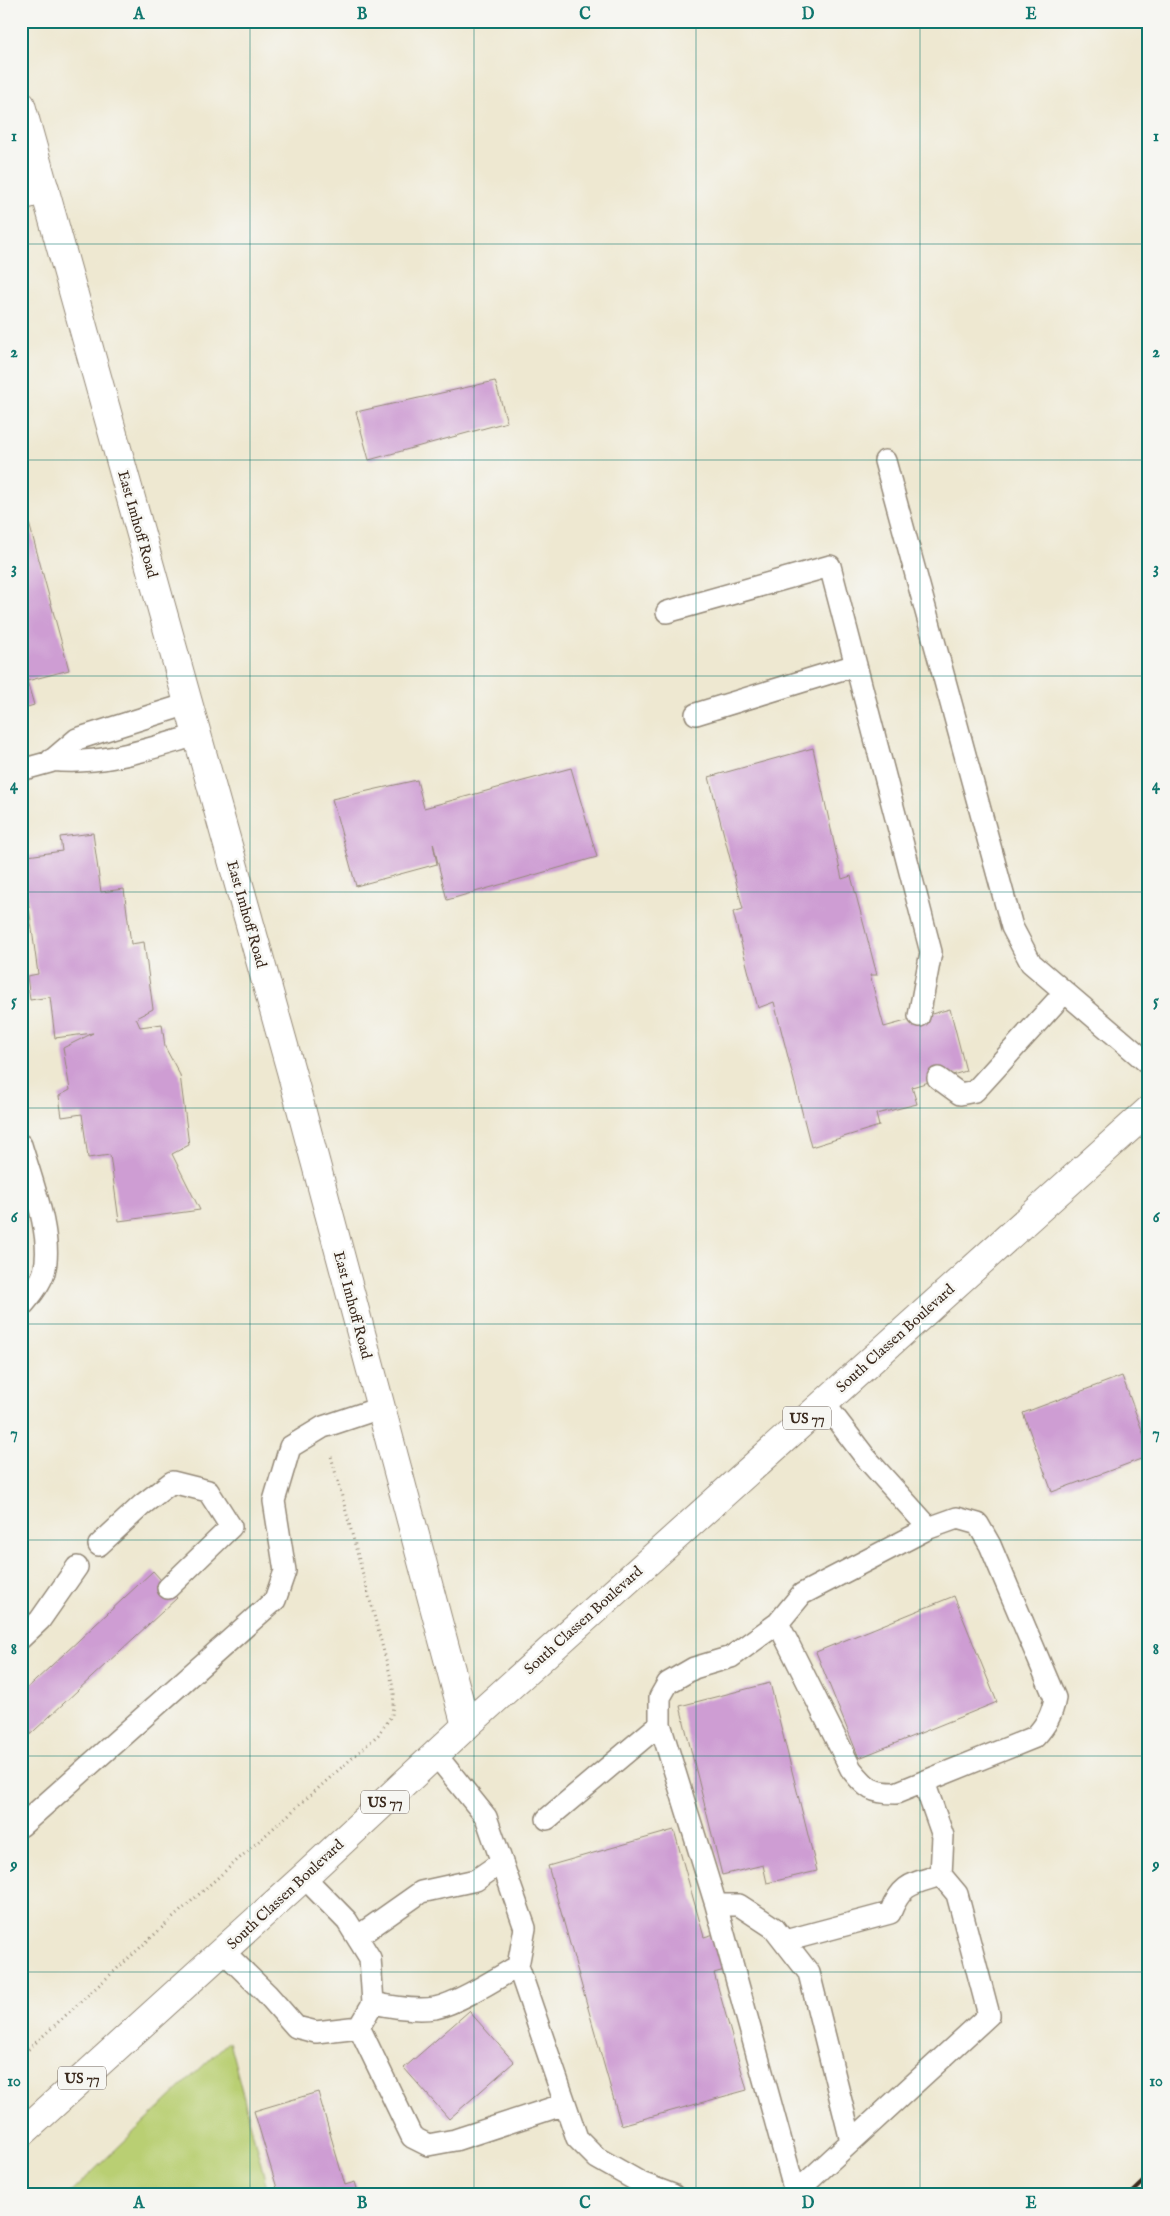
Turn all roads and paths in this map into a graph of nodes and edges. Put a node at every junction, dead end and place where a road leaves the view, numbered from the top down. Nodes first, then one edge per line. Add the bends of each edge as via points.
1 (21, 105) edge
2 (26, 137) edge
3 (33, 193) edge
4 (885, 460) dead end
5 (667, 612) dead end
6 (856, 664) junction
7 (188, 704) junction
8 (696, 714) dead end
9 (197, 735) junction
10 (51, 760) junction
11 (21, 770) edge
12 (1064, 992) junction
13 (919, 1016) dead end
14 (1149, 1064) edge
15 (938, 1078) dead end
16 (1149, 1110) edge
17 (21, 1145) edge
18 (21, 1307) edge
19 (824, 1403) junction
20 (380, 1408) junction
21 (323, 1427) junction
22 (929, 1528) junction
23 (99, 1545) dead end
24 (77, 1566) dead end
25 (168, 1588) dead end
26 (778, 1623) junction
27 (21, 1638) edge
28 (660, 1724) junction
29 (466, 1726) junction
30 (436, 1755) junction
31 (924, 1782) junction
32 (547, 1819) dead end
33 (21, 1826) edge
34 (502, 1862) junction
35 (940, 1875) junction
36 (304, 1877) junction
37 (716, 1905) junction
38 (357, 1937) junction
39 (785, 1941) junction
40 (223, 1951) junction
41 (518, 1966) junction
42 (373, 2003) junction
43 (359, 2027) junction
44 (21, 2056) edge
45 (565, 2104) junction
46 (21, 2134) edge
47 (851, 2141) junction
48 (794, 2194) edge
49 (673, 2195) edge

1 - 2 main road, East Imhoff Road
2 - 3 main road, East Imhoff Road
3 - 7 main road, East Imhoff Road
4 - 12 lane via 1012,927 1031,964
5 - 6 lane via 830,566
6 - 8 lane
6 - 13 lane via 931,952
7 - 9 main road, East Imhoff Road
7 - 10 lane via 77,739
9 - 10 lane via 121,757 73,762
9 - 20 main road, East Imhoff Road
10 - 11 lane
12 - 14 lane
12 - 15 lane via 975,1091 960,1094
16 - 19 main road, South Classen Boulevard / US 77
17 - 18 lane via 47,1247 44,1272
19 - 22 lane via 866,1458
19 - 29 main road, South Classen Boulevard / US 77
20 - 21 lane
20 - 29 main road, East Imhoff Road
21 - 33 lane via 290,1447 274,1501 285,1571 275,1600
21 - 44 path via 392,1678 392,1714 378,1735
22 - 26 lane via 802,1594
22 - 31 lane via 957,1518 978,1524 1055,1698 1046,1724 1035,1737
23 - 25 lane via 172,1482 208,1492 231,1527
24 - 27 lane via 40,1620
26 - 28 lane via 731,1657 694,1668 668,1683 660,1697
26 - 31 lane via 851,1769 863,1784 878,1793 896,1793
28 - 32 lane
28 - 37 lane
29 - 30 main road, South Classen Boulevard / US 77
30 - 34 lane via 486,1817
30 - 36 main road, South Classen Boulevard / US 77
31 - 35 lane via 942,1836
34 - 38 lane via 476,1880 421,1892
34 - 41 lane via 525,1928
35 - 39 lane via 908,1885 896,1898 890,1913
35 - 47 lane via 957,1894 989,2015
36 - 38 lane via 347,1921
36 - 40 main road, South Classen Boulevard / US 77
37 - 39 lane via 739,1905 774,1928
37 - 48 lane
38 - 42 lane via 370,1958
39 - 47 lane via 809,1973
40 - 43 lane via 296,2027 316,2032
40 - 46 main road, South Classen Boulevard / US 77
41 - 42 lane via 468,1994 434,2008 393,2008
41 - 45 lane
42 - 43 lane
43 - 45 lane via 412,2137 428,2145 455,2140
45 - 49 lane via 577,2138 596,2158 641,2183
47 - 48 lane

